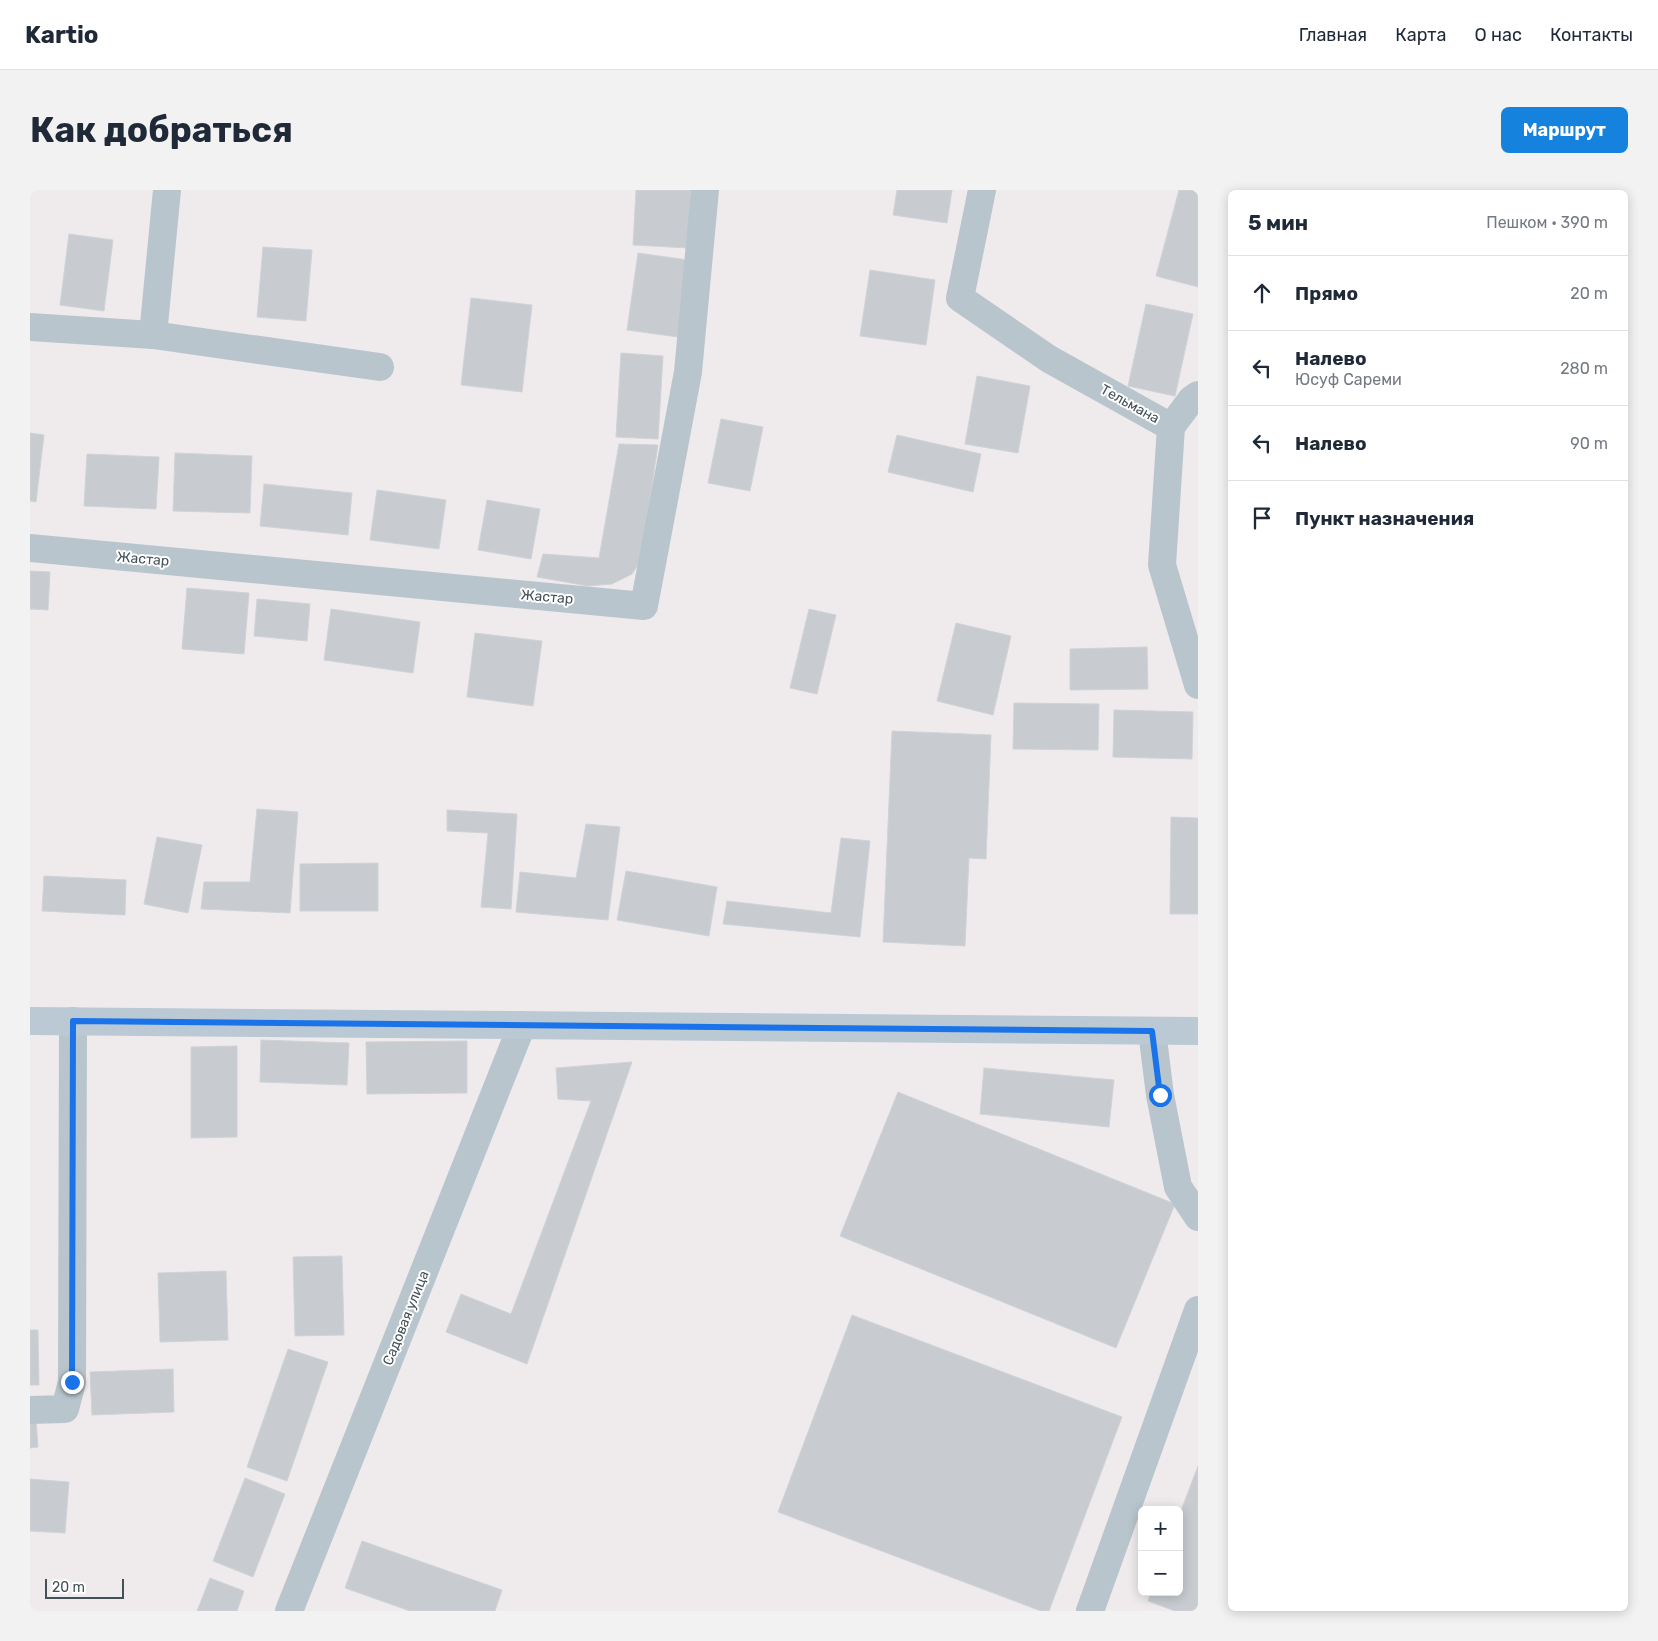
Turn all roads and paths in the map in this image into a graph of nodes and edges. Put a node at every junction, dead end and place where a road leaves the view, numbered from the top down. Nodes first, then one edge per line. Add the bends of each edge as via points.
1 (167, 190) edge
2 (705, 190) edge
3 (982, 190) edge
4 (30, 327) edge
5 (154, 334) junction
6 (380, 367) dead end
7 (1198, 395) edge
8 (1171, 427) junction
9 (30, 548) edge
10 (1198, 685) edge
11 (30, 1021) edge
12 (73, 1021) junction
13 (522, 1025) junction
14 (1152, 1031) junction
15 (1198, 1032) edge
16 (1198, 1217) edge
17 (1198, 1310) edge
18 (30, 1410) edge
19 (289, 1611) edge
20 (1090, 1611) edge

1 - 5 street
2 - 9 street, Жастар via 688,372 644,606
3 - 8 street, Тельмана via 960,298 1049,359
4 - 5 street
5 - 6 street
7 - 8 street
8 - 10 street, Тельмана via 1162,565
11 - 12 main road
12 - 13 main road
12 - 18 street via 72,1382 65,1408
13 - 14 main road
13 - 19 street, Садовая улица
14 - 15 main road
14 - 16 street via 1160,1095 1178,1187
17 - 20 street

